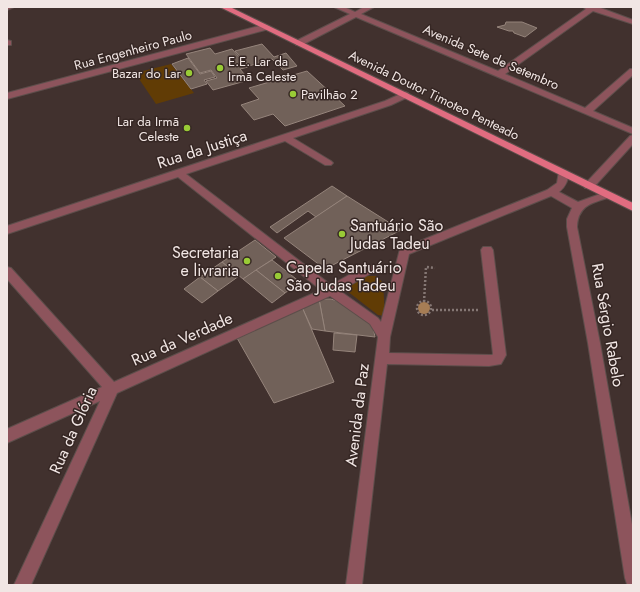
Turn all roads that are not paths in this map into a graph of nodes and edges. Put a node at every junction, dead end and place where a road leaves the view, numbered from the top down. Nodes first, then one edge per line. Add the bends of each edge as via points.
1 (224, 7) edge
2 (338, 7) edge
3 (370, 7) edge
4 (591, 7) edge
5 (356, 14) junction
6 (633, 22) edge
7 (266, 27) junction
8 (299, 43) junction
9 (633, 71) edge
10 (500, 74) junction
11 (405, 95) junction
12 (7, 96) edge
13 (587, 111) junction
14 (633, 131) edge
15 (285, 137) junction
16 (633, 138) edge
17 (328, 163) dead end
18 (178, 172) junction
19 (563, 173) junction
20 (590, 186) junction
21 (551, 192) junction
22 (607, 195) junction
23 (579, 207) junction
24 (633, 207) edge
25 (7, 230) edge
26 (487, 250) dead end
27 (369, 269) dead end
28 (7, 271) edge
29 (330, 290) junction
30 (384, 337) junction
31 (383, 358) junction
32 (112, 389) junction
33 (7, 436) edge
34 (633, 578) edge
35 (22, 585) edge
36 (354, 585) edge

1 - 7 main road, Avenida Doutor Timoteo Penteado
2 - 5 street, Avenida Sete de Setembro
3 - 5 street
4 - 6 street
4 - 10 street
5 - 8 street
5 - 10 street, Avenida Sete de Setembro
7 - 8 main road, Avenida Doutor Timoteo Penteado
7 - 12 street, Rua Engenheiro Paulo
8 - 11 main road, Avenida Doutor Timoteo Penteado
9 - 13 street
10 - 13 street, Avenida Sete de Setembro
11 - 15 street, Rua da Justiça
11 - 19 main road, Avenida Doutor Timoteo Penteado
13 - 14 street, Avenida Sete de Setembro
15 - 17 street
15 - 18 street, Rua da Justiça
16 - 20 street
18 - 25 street, Rua da Justiça
18 - 29 street
19 - 20 main road, Avenida Doutor Timoteo Penteado
19 - 21 street via 564,180
20 - 22 main road, Avenida Doutor Timoteo Penteado
21 - 23 street
21 - 30 street, Avenida da Paz via 404,252
22 - 23 street
22 - 24 main road, Avenida Doutor Timoteo Penteado
23 - 34 street, Rua Sérgio Rabelo via 574,212 572,227
26 - 31 street via 500,356 489,361
27 - 29 street, Rua da Verdade
28 - 32 street, Rua da Glória
29 - 30 street via 374,321
29 - 32 street, Rua da Verdade
30 - 31 street, Avenida da Paz
31 - 36 street, Avenida da Paz
32 - 33 street, Rua da Verdade
32 - 35 street, Rua da Glória

